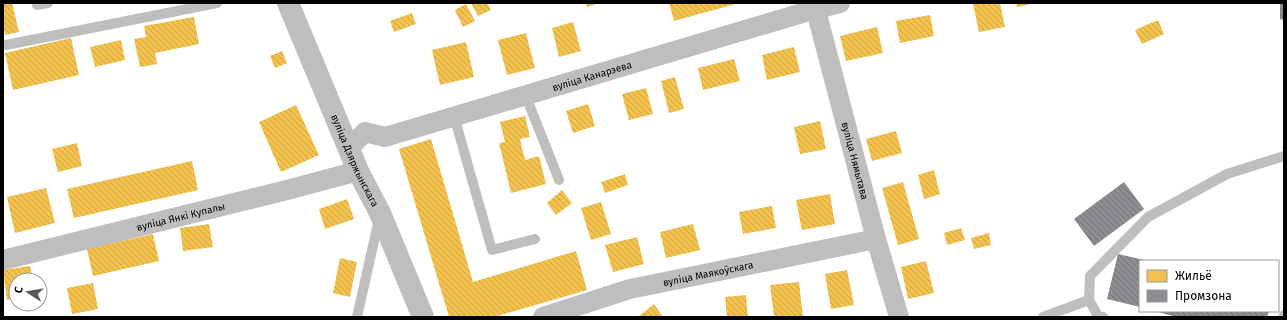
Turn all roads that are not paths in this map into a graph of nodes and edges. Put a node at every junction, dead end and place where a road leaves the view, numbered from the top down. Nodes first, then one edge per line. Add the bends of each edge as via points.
1 (48, 3) edge
2 (217, 3) edge
3 (288, 3) edge
4 (840, 3) edge
5 (37, 5) dead end
6 (815, 6) edge
7 (6, 44) dead end
8 (525, 94) junction
9 (454, 116) junction
10 (349, 148) junction
11 (1284, 156) edge
12 (358, 171) junction
13 (559, 180) dead end
14 (380, 213) junction
15 (535, 238) dead end
16 (876, 239) junction
17 (3, 260) edge
18 (1089, 300) junction
19 (357, 317) edge
20 (423, 317) edge
21 (543, 317) edge
22 (899, 317) edge
23 (1043, 317) edge
24 (1103, 317) edge

1 - 5 lane
2 - 7 lane
3 - 10 street, вуліца Дзяржынскага
4 - 6 street, вуліца Канарэева
6 - 8 street, вуліца Канарэева
6 - 16 street, вуліца Нямытава
8 - 9 street, вуліца Канарэева
8 - 13 lane
9 - 10 street, вуліца Канарэева via 385,137 365,132
9 - 15 lane via 492,250
10 - 12 street, вуліца Дзяржынскага
11 - 18 lane via 1227,174 1148,217 1090,276
12 - 14 street, вуліца Дзяржынскага
12 - 17 street, вуліца Янкі Купалы
14 - 19 lane
14 - 20 street, вуліца Дзяржынскага
16 - 21 street, вуліца Маякоўскага via 630,289
16 - 22 street, вуліца Нямытава
18 - 23 lane
18 - 24 lane via 1098,316

